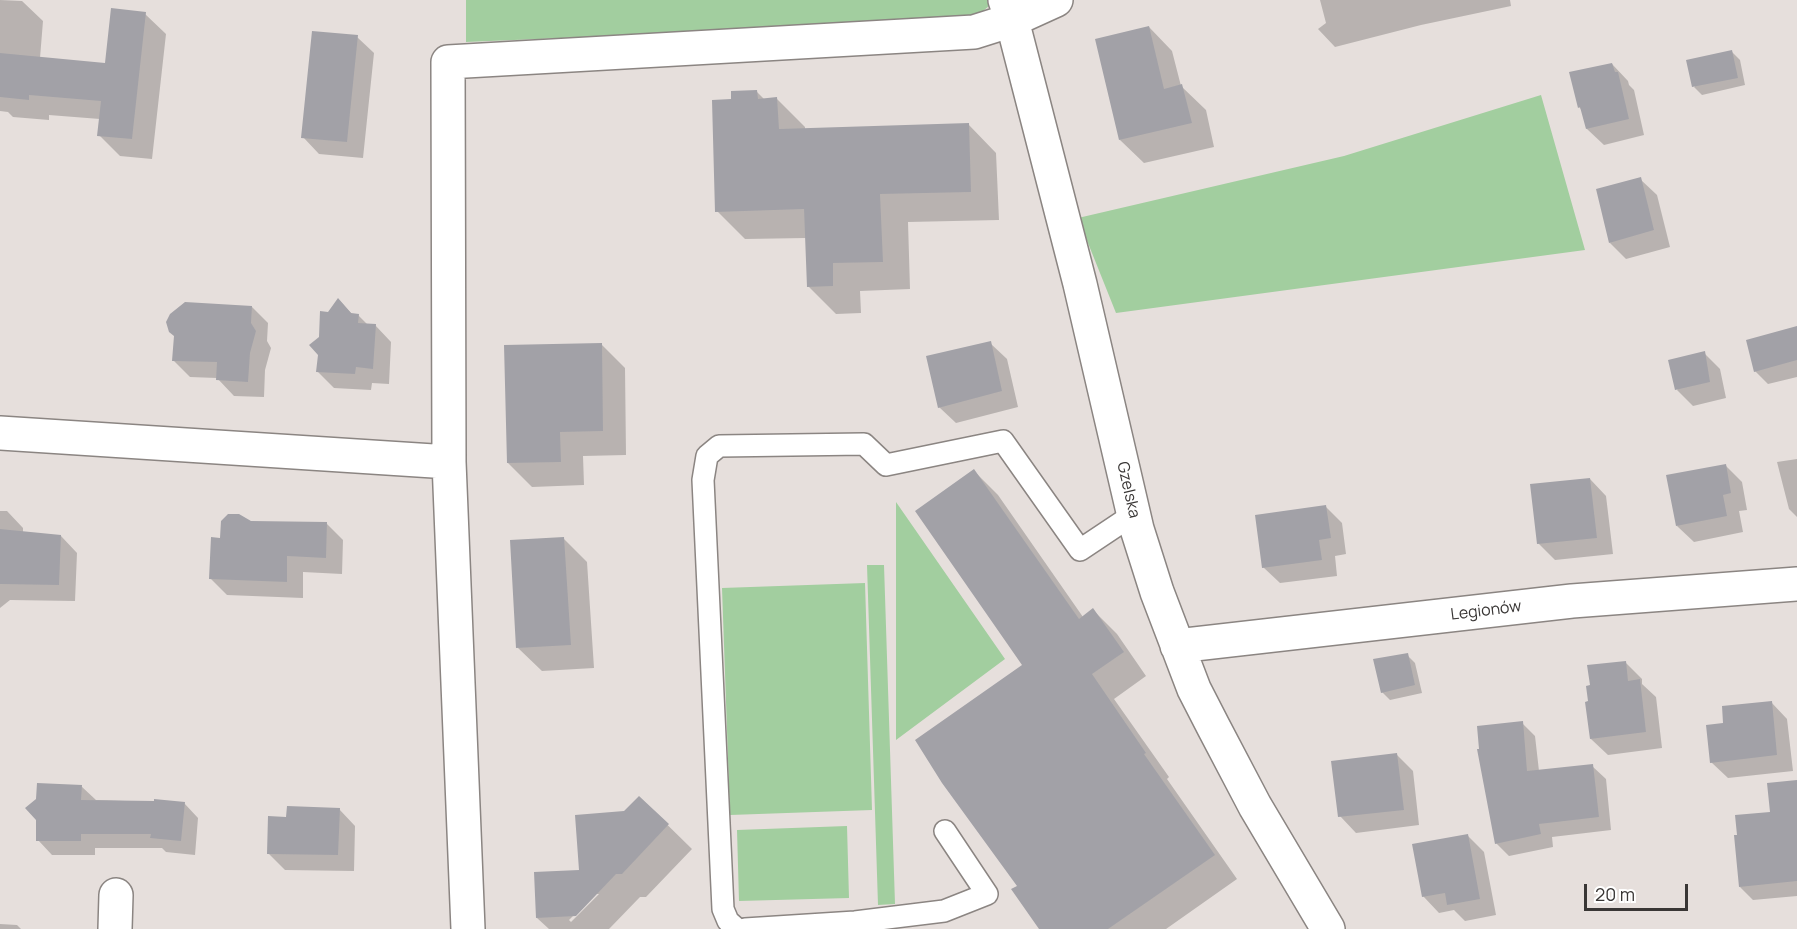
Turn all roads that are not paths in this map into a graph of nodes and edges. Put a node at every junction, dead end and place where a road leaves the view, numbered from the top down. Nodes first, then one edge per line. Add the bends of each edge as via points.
1 (1056, 0) edge
2 (1009, 10) edge
3 (0, 434) edge
4 (449, 462) junction
5 (1134, 514) junction
6 (1797, 584) edge
7 (1177, 646) junction
8 (945, 831) dead end
9 (116, 895) dead end
10 (115, 929) edge
11 (468, 929) edge
12 (737, 929) edge
13 (745, 929) edge
14 (1328, 929) edge

1 - 2 street
2 - 4 street via 974,33 448,62
2 - 5 street, Gzelska
3 - 4 street
4 - 11 street
5 - 7 street, Gzelska
5 - 12 lane via 1080,550 1003,441 886,465 864,444 719,446 707,456 703,480 723,909
6 - 7 street, Legionów via 1572,601
7 - 14 street, Gzelska via 1194,689 1250,796
8 - 13 lane via 987,894 944,911
9 - 10 street

